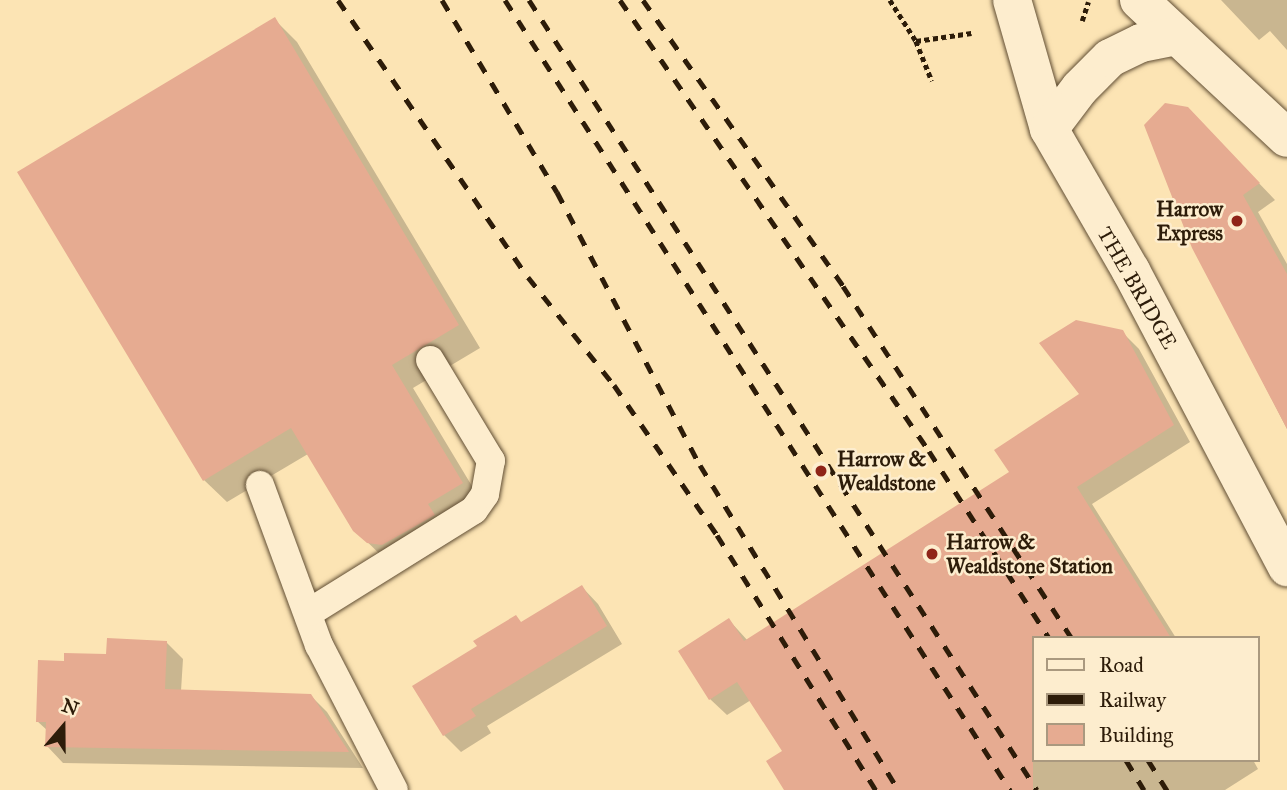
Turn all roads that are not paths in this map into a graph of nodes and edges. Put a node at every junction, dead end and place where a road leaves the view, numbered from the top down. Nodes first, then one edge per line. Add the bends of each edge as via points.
1 (1012, 0) edge
2 (1139, 0) edge
3 (1177, 36) junction
4 (1049, 129) junction
5 (1287, 138) edge
6 (430, 360) dead end
7 (260, 485) dead end
8 (1287, 567) edge
9 (310, 612) junction
10 (394, 790) edge

1 - 4 street, THE BRIDGE
2 - 3 street
3 - 4 street via 1141,43 1110,58
3 - 5 street
4 - 8 street, THE BRIDGE via 1131,271
6 - 9 lane via 491,461 485,494 474,510
7 - 9 lane
9 - 10 lane via 318,645

